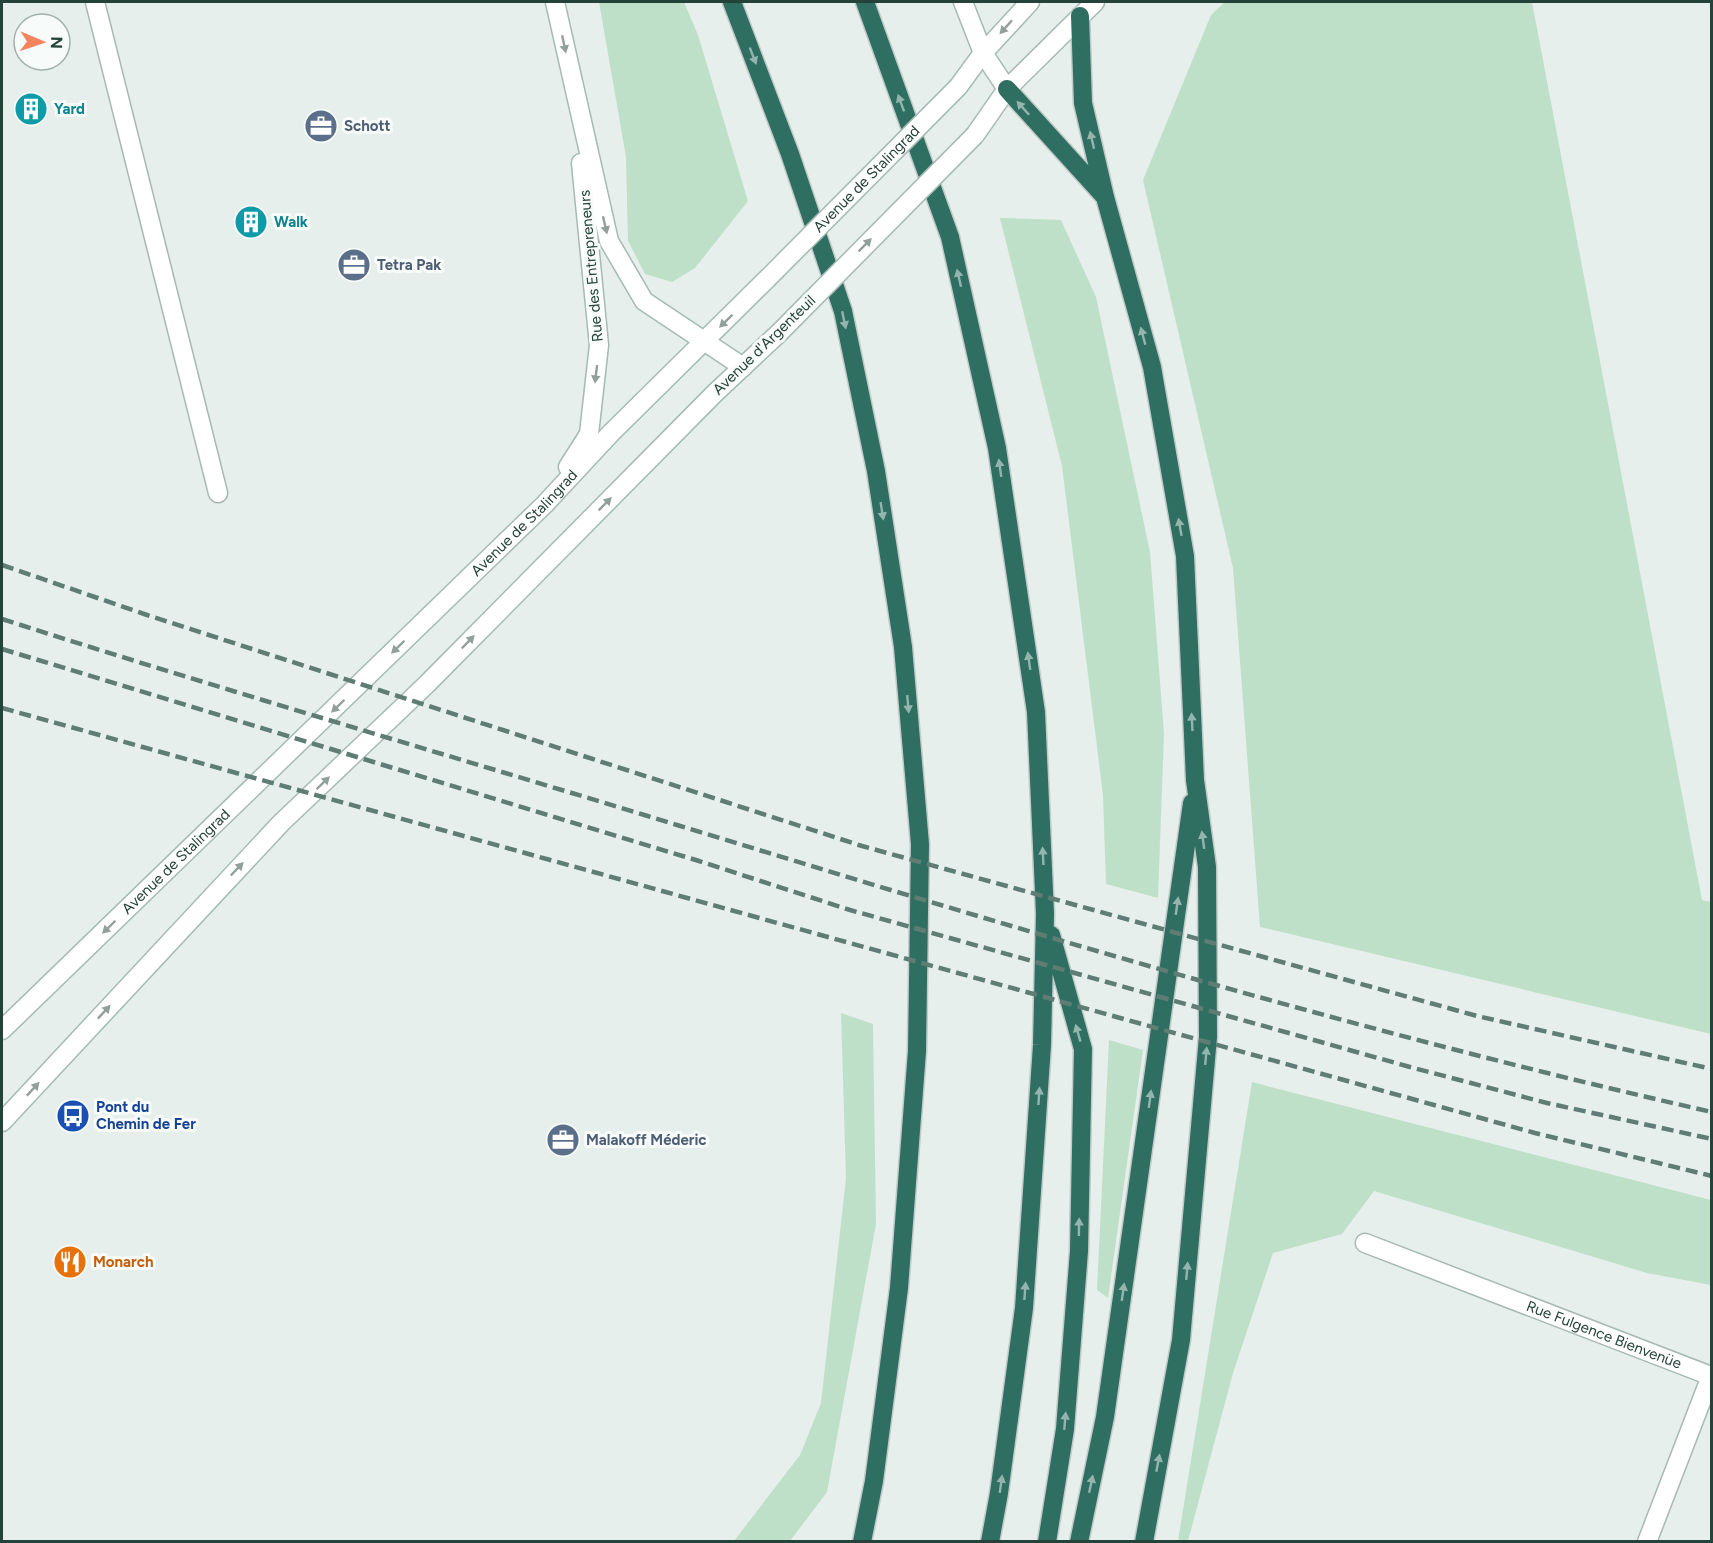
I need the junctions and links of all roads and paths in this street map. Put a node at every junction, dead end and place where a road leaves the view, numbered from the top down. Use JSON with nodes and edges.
{"nodes":[{"id":1,"x":95,"y":2,"type":"edge"},
{"id":2,"x":555,"y":2,"type":"edge"},
{"id":3,"x":732,"y":2,"type":"edge"},
{"id":4,"x":865,"y":2,"type":"edge"},
{"id":5,"x":963,"y":2,"type":"edge"},
{"id":6,"x":1030,"y":2,"type":"edge"},
{"id":7,"x":1095,"y":2,"type":"edge"},
{"id":8,"x":1080,"y":16,"type":"junction"},
{"id":9,"x":983,"y":53,"type":"junction"},
{"id":10,"x":574,"y":86,"type":"junction"},
{"id":11,"x":1007,"y":89,"type":"junction"},
{"id":12,"x":1105,"y":197,"type":"junction"},
{"id":13,"x":704,"y":342,"type":"junction"},
{"id":14,"x":743,"y":367,"type":"junction"},
{"id":15,"x":218,"y":494,"type":"dead end"},
{"id":16,"x":545,"y":504,"type":"junction"},
{"id":17,"x":1195,"y":780,"type":"junction"},
{"id":18,"x":1045,"y":914,"type":"junction"},
{"id":19,"x":2,"y":1030,"type":"edge"},
{"id":20,"x":2,"y":1122,"type":"edge"},
{"id":21,"x":1365,"y":1243,"type":"dead end"},
{"id":22,"x":862,"y":1542,"type":"edge"},
{"id":23,"x":990,"y":1542,"type":"edge"},
{"id":24,"x":1047,"y":1542,"type":"edge"},
{"id":25,"x":1079,"y":1542,"type":"edge"},
{"id":26,"x":1144,"y":1542,"type":"edge"},
{"id":27,"x":1647,"y":1542,"type":"edge"}],
"edges":[{"from":1,"to":15,"type":"main road"},
{"from":2,"to":10,"type":"main road","name":"Rue des Entrepreneurs","one_way":true},
{"from":3,"to":22,"type":"highway","one_way":true},
{"from":18,"to":4,"type":"highway","one_way":true},
{"from":5,"to":9,"type":"main road"},
{"from":6,"to":9,"type":"main road","name":"Avenue de Stalingrad","one_way":true},
{"from":7,"to":8,"type":"main road","name":"Avenue d'Argenteuil"},
{"from":8,"to":11,"type":"main road","name":"Avenue d'Argenteuil"},
{"from":12,"to":8,"type":"highway","one_way":true},
{"from":9,"to":11,"type":"main road"},
{"from":9,"to":13,"type":"main road","name":"Avenue de Stalingrad","one_way":true,"bridge":true},
{"from":10,"to":13,"type":"main road","name":"Rue des Entrepreneurs","one_way":true},
{"from":10,"to":16,"type":"main road","name":"Rue des Entrepreneurs","one_way":true},
{"from":12,"to":11,"type":"highway","one_way":true},
{"from":14,"to":11,"type":"main road","name":"Avenue d'Argenteuil","one_way":true,"bridge":true},
{"from":17,"to":12,"type":"highway","one_way":true},
{"from":13,"to":14,"type":"main road","name":"Rue des Entrepreneurs"},
{"from":13,"to":16,"type":"main road","name":"Avenue de Stalingrad"},
{"from":20,"to":14,"type":"main road","name":"Avenue d'Argenteuil","one_way":true},
{"from":16,"to":19,"type":"main road","name":"Avenue de Stalingrad","one_way":true},
{"from":25,"to":17,"type":"highway","one_way":true},
{"from":26,"to":17,"type":"highway","one_way":true},
{"from":23,"to":18,"type":"highway","one_way":true},
{"from":24,"to":18,"type":"highway","one_way":true},
{"from":21,"to":27,"type":"main road","name":"Rue Fulgence Bienvenüe"}]}
